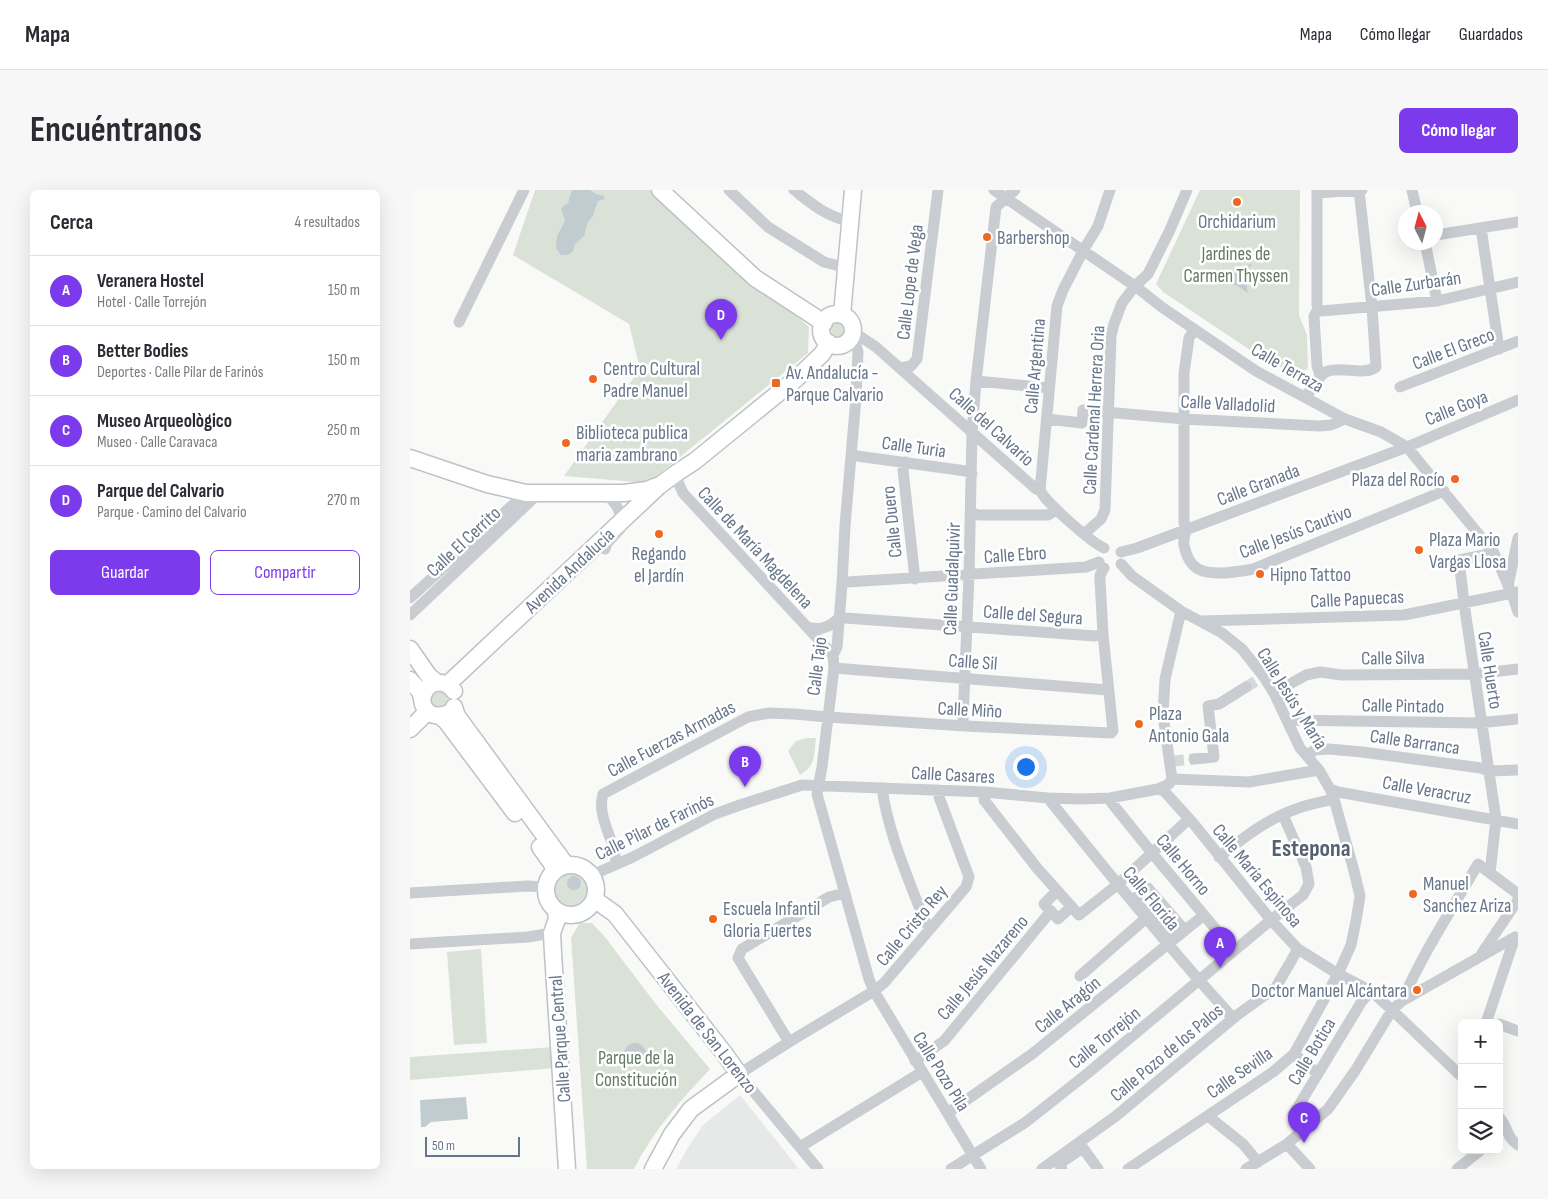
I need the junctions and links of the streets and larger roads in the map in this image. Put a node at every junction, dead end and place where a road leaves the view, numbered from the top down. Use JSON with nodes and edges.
{"nodes":[{"id":1,"x":524,"y":190,"type":"edge"},
{"id":2,"x":660,"y":190,"type":"edge"},
{"id":3,"x":729,"y":190,"type":"edge"},
{"id":4,"x":794,"y":190,"type":"edge"},
{"id":5,"x":853,"y":190,"type":"edge"},
{"id":6,"x":938,"y":190,"type":"edge"},
{"id":7,"x":994,"y":190,"type":"edge"},
{"id":8,"x":1014,"y":190,"type":"edge"},
{"id":9,"x":1110,"y":190,"type":"edge"},
{"id":10,"x":1187,"y":190,"type":"edge"},
{"id":11,"x":1360,"y":190,"type":"edge"},
{"id":12,"x":1412,"y":190,"type":"edge"},
{"id":13,"x":1317,"y":192,"type":"edge"},
{"id":14,"x":1005,"y":198,"type":"junction"},
{"id":15,"x":1416,"y":205,"type":"edge"},
{"id":16,"x":850,"y":221,"type":"junction"},
{"id":17,"x":1518,"y":222,"type":"edge"},
{"id":18,"x":1481,"y":228,"type":"junction"},
{"id":19,"x":1443,"y":234,"type":"edge"},
{"id":20,"x":1427,"y":250,"type":"edge"},
{"id":21,"x":1083,"y":251,"type":"junction"},
{"id":22,"x":847,"y":268,"type":"junction"},
{"id":23,"x":1518,"y":282,"type":"edge"},
{"id":24,"x":1135,"y":286,"type":"junction"},
{"id":25,"x":1491,"y":288,"type":"junction"},
{"id":26,"x":1437,"y":301,"type":"junction"},
{"id":27,"x":1372,"y":307,"type":"junction"},
{"id":28,"x":1318,"y":308,"type":"junction"},
{"id":29,"x":842,"y":315,"type":"junction"},
{"id":30,"x":459,"y":322,"type":"dead end"},
{"id":31,"x":824,"y":323,"type":"junction"},
{"id":32,"x":1194,"y":330,"type":"junction"},
{"id":33,"x":851,"y":338,"type":"junction"},
{"id":34,"x":1518,"y":341,"type":"edge"},
{"id":35,"x":829,"y":343,"type":"junction"},
{"id":36,"x":1499,"y":349,"type":"junction"},
{"id":37,"x":901,"y":368,"type":"junction"},
{"id":38,"x":1320,"y":376,"type":"junction"},
{"id":39,"x":976,"y":382,"type":"junction"},
{"id":40,"x":1049,"y":388,"type":"junction"},
{"id":41,"x":1400,"y":388,"type":"dead end"},
{"id":42,"x":1304,"y":396,"type":"junction"},
{"id":43,"x":1518,"y":400,"type":"edge"},
{"id":44,"x":1108,"y":413,"type":"junction"},
{"id":45,"x":1047,"y":419,"type":"junction"},
{"id":46,"x":1184,"y":419,"type":"junction"},
{"id":47,"x":1345,"y":419,"type":"junction"},
{"id":48,"x":972,"y":433,"type":"junction"},
{"id":49,"x":1407,"y":446,"type":"junction"},
{"id":50,"x":852,"y":454,"type":"junction"},
{"id":51,"x":410,"y":458,"type":"edge"},
{"id":52,"x":696,"y":461,"type":"junction"},
{"id":53,"x":906,"y":462,"type":"junction"},
{"id":54,"x":972,"y":474,"type":"junction"},
{"id":55,"x":678,"y":482,"type":"junction"},
{"id":56,"x":659,"y":486,"type":"junction"},
{"id":57,"x":1040,"y":490,"type":"junction"},
{"id":58,"x":1444,"y":491,"type":"junction"},
{"id":59,"x":533,"y":493,"type":"junction"},
{"id":60,"x":606,"y":494,"type":"junction"},
{"id":61,"x":1055,"y":508,"type":"junction"},
{"id":62,"x":971,"y":512,"type":"junction"},
{"id":63,"x":621,"y":521,"type":"junction"},
{"id":64,"x":1186,"y":530,"type":"junction"},
{"id":65,"x":1084,"y":534,"type":"junction"},
{"id":66,"x":1518,"y":538,"type":"edge"},
{"id":67,"x":1104,"y":548,"type":"junction"},
{"id":68,"x":605,"y":549,"type":"junction"},
{"id":69,"x":1494,"y":553,"type":"junction"},
{"id":70,"x":1121,"y":558,"type":"junction"},
{"id":71,"x":1102,"y":565,"type":"junction"},
{"id":72,"x":969,"y":575,"type":"junction"},
{"id":73,"x":915,"y":579,"type":"junction"},
{"id":74,"x":842,"y":584,"type":"junction"},
{"id":75,"x":1513,"y":591,"type":"edge"},
{"id":76,"x":410,"y":598,"type":"edge"},
{"id":77,"x":1464,"y":603,"type":"junction"},
{"id":78,"x":1181,"y":611,"type":"junction"},
{"id":79,"x":1518,"y":612,"type":"edge"},
{"id":80,"x":410,"y":614,"type":"edge"},
{"id":81,"x":840,"y":617,"type":"junction"},
{"id":82,"x":1202,"y":621,"type":"junction"},
{"id":83,"x":807,"y":627,"type":"junction"},
{"id":84,"x":967,"y":627,"type":"junction"},
{"id":85,"x":1103,"y":634,"type":"junction"},
{"id":86,"x":410,"y":649,"type":"edge"},
{"id":87,"x":833,"y":655,"type":"junction"},
{"id":88,"x":834,"y":668,"type":"junction"},
{"id":89,"x":1518,"y":670,"type":"edge"},
{"id":90,"x":1474,"y":674,"type":"junction"},
{"id":91,"x":966,"y":678,"type":"junction"},
{"id":92,"x":410,"y":680,"type":"edge"},
{"id":93,"x":446,"y":686,"type":"junction"},
{"id":94,"x":1246,"y":687,"type":"tunnel mouth"},
{"id":95,"x":1108,"y":690,"type":"junction"},
{"id":96,"x":1274,"y":694,"type":"junction"},
{"id":97,"x":454,"y":706,"type":"junction"},
{"id":98,"x":430,"y":709,"type":"junction"},
{"id":99,"x":828,"y":718,"type":"junction"},
{"id":100,"x":1518,"y":719,"type":"edge"},
{"id":101,"x":1288,"y":720,"type":"junction"},
{"id":102,"x":1482,"y":722,"type":"junction"},
{"id":103,"x":965,"y":726,"type":"junction"},
{"id":104,"x":410,"y":729,"type":"edge"},
{"id":105,"x":1307,"y":755,"type":"junction"},
{"id":106,"x":1194,"y":759,"type":"tunnel mouth"},
{"id":107,"x":1318,"y":770,"type":"junction"},
{"id":108,"x":1518,"y":770,"type":"edge"},
{"id":109,"x":1489,"y":772,"type":"junction"},
{"id":110,"x":1172,"y":779,"type":"junction"},
{"id":111,"x":818,"y":784,"type":"junction"},
{"id":112,"x":882,"y":788,"type":"junction"},
{"id":113,"x":1158,"y":789,"type":"junction"},
{"id":114,"x":938,"y":790,"type":"junction"},
{"id":115,"x":985,"y":792,"type":"junction"},
{"id":116,"x":1332,"y":794,"type":"junction"},
{"id":117,"x":1048,"y":798,"type":"junction"},
{"id":118,"x":1110,"y":798,"type":"junction"},
{"id":119,"x":1283,"y":815,"type":"junction"},
{"id":120,"x":1189,"y":818,"type":"junction"},
{"id":121,"x":1496,"y":819,"type":"junction"},
{"id":122,"x":1518,"y":824,"type":"edge"},
{"id":123,"x":1152,"y":854,"type":"junction"},
{"id":124,"x":1219,"y":857,"type":"junction"},
{"id":125,"x":616,"y":864,"type":"junction"},
{"id":126,"x":560,"y":867,"type":"junction"},
{"id":127,"x":1490,"y":873,"type":"junction"},
{"id":128,"x":592,"y":875,"type":"junction"},
{"id":129,"x":1117,"y":885,"type":"junction"},
{"id":130,"x":545,"y":887,"type":"junction"},
{"id":131,"x":1057,"y":891,"type":"junction"},
{"id":132,"x":410,"y":893,"type":"edge"},
{"id":133,"x":845,"y":893,"type":"junction"},
{"id":134,"x":1518,"y":894,"type":"edge"},
{"id":135,"x":594,"y":899,"type":"junction"},
{"id":136,"x":1518,"y":900,"type":"edge"},
{"id":137,"x":556,"y":911,"type":"junction"},
{"id":138,"x":1075,"y":911,"type":"junction"},
{"id":139,"x":1051,"y":912,"type":"junction"},
{"id":140,"x":1204,"y":915,"type":"junction"},
{"id":141,"x":1145,"y":919,"type":"junction"},
{"id":142,"x":1271,"y":920,"type":"junction"},
{"id":143,"x":931,"y":928,"type":"junction"},
{"id":144,"x":552,"y":933,"type":"junction"},
{"id":145,"x":1517,"y":937,"type":"edge"},
{"id":146,"x":410,"y":944,"type":"edge"},
{"id":147,"x":1168,"y":945,"type":"junction"},
{"id":148,"x":1298,"y":949,"type":"junction"},
{"id":149,"x":1234,"y":951,"type":"junction"},
{"id":150,"x":1480,"y":956,"type":"junction"},
{"id":151,"x":1338,"y":974,"type":"junction"},
{"id":152,"x":1080,"y":976,"type":"dead end"},
{"id":153,"x":1199,"y":981,"type":"junction"},
{"id":154,"x":1371,"y":991,"type":"junction"},
{"id":155,"x":874,"y":992,"type":"junction"},
{"id":156,"x":1402,"y":1001,"type":"junction"},
{"id":157,"x":1392,"y":1010,"type":"junction"},
{"id":158,"x":1233,"y":1018,"type":"junction"},
{"id":159,"x":1494,"y":1019,"type":"edge"},
{"id":160,"x":1503,"y":1026,"type":"edge"},
{"id":161,"x":1518,"y":1031,"type":"edge"},
{"id":162,"x":789,"y":1042,"type":"junction"},
{"id":163,"x":1294,"y":1054,"type":"junction"},
{"id":164,"x":914,"y":1061,"type":"junction"},
{"id":165,"x":1458,"y":1068,"type":"edge"},
{"id":166,"x":922,"y":1072,"type":"junction"},
{"id":167,"x":1317,"y":1073,"type":"junction"},
{"id":168,"x":739,"y":1074,"type":"junction"},
{"id":169,"x":948,"y":1113,"type":"junction"},
{"id":170,"x":1208,"y":1116,"type":"junction"},
{"id":171,"x":1503,"y":1122,"type":"edge"},
{"id":172,"x":1300,"y":1132,"type":"junction"},
{"id":173,"x":1503,"y":1135,"type":"edge"},
{"id":174,"x":1286,"y":1144,"type":"junction"},
{"id":175,"x":1518,"y":1145,"type":"edge"},
{"id":176,"x":1080,"y":1146,"type":"junction"},
{"id":177,"x":800,"y":1147,"type":"junction"},
{"id":178,"x":1475,"y":1154,"type":"edge"},
{"id":179,"x":973,"y":1156,"type":"junction"},
{"id":180,"x":1258,"y":1162,"type":"junction"},
{"id":181,"x":1061,"y":1165,"type":"edge"},
{"id":182,"x":567,"y":1169,"type":"edge"},
{"id":183,"x":653,"y":1169,"type":"edge"},
{"id":184,"x":818,"y":1169,"type":"edge"},
{"id":185,"x":951,"y":1169,"type":"edge"},
{"id":186,"x":981,"y":1169,"type":"edge"},
{"id":187,"x":1042,"y":1169,"type":"edge"},
{"id":188,"x":1097,"y":1169,"type":"edge"},
{"id":189,"x":1128,"y":1169,"type":"edge"},
{"id":190,"x":1246,"y":1169,"type":"edge"},
{"id":191,"x":1310,"y":1169,"type":"edge"},
{"id":192,"x":1456,"y":1169,"type":"edge"}],
"edges":[{"from":1,"to":30,"type":"street"},
{"from":2,"to":31,"type":"street"},
{"from":3,"to":22,"type":"street"},
{"from":4,"to":16,"type":"street"},
{"from":5,"to":16,"type":"street"},
{"from":6,"to":37,"type":"street","name":"Calle Lope de Vega"},
{"from":7,"to":14,"type":"street","name":"Calle Terraza"},
{"from":8,"to":14,"type":"street"},
{"from":9,"to":21,"type":"street","name":"Calle Argentina"},
{"from":10,"to":24,"type":"street","name":"Calle Cardenal Herrera Oria"},
{"from":11,"to":13,"type":"street"},
{"from":11,"to":27,"type":"street"},
{"from":12,"to":15,"type":"street"},
{"from":13,"to":28,"type":"street"},
{"from":14,"to":21,"type":"street","name":"Calle Terraza"},
{"from":14,"to":39,"type":"street","name":"Calle Guadalquivir"},
{"from":16,"to":22,"type":"street"},
{"from":17,"to":18,"type":"street"},
{"from":18,"to":19,"type":"street"},
{"from":18,"to":25,"type":"street"},
{"from":20,"to":26,"type":"street"},
{"from":21,"to":24,"type":"street","name":"Calle Terraza"},
{"from":21,"to":40,"type":"street","name":"Calle Argentina"},
{"from":22,"to":29,"type":"street"},
{"from":23,"to":25,"type":"street","name":"Calle Zurbarán"},
{"from":24,"to":32,"type":"street","name":"Calle Terraza"},
{"from":24,"to":44,"type":"street","name":"Calle Cardenal Herrera Oria"},
{"from":25,"to":26,"type":"street","name":"Calle Zurbarán"},
{"from":25,"to":36,"type":"street"},
{"from":26,"to":27,"type":"street","name":"Calle Zurbarán"},
{"from":27,"to":28,"type":"street","name":"Calle Zurbarán"},
{"from":27,"to":38,"type":"street"},
{"from":28,"to":38,"type":"street"},
{"from":29,"to":31,"type":"street"},
{"from":29,"to":33,"type":"street"},
{"from":31,"to":35,"type":"street"},
{"from":32,"to":42,"type":"street","name":"Calle Terraza"},
{"from":32,"to":46,"type":"street"},
{"from":33,"to":35,"type":"street"},
{"from":33,"to":37,"type":"street","name":"Calle del Calvario"},
{"from":33,"to":50,"type":"street","name":"Calle Tajo"},
{"from":34,"to":36,"type":"street","name":"Calle El Greco"},
{"from":35,"to":52,"type":"street","name":"Avenida Andalucía"},
{"from":36,"to":41,"type":"street","name":"Calle El Greco"},
{"from":37,"to":48,"type":"street","name":"Calle del Calvario"},
{"from":38,"to":42,"type":"street"},
{"from":39,"to":40,"type":"street"},
{"from":39,"to":48,"type":"street","name":"Calle Guadalquivir"},
{"from":40,"to":45,"type":"street","name":"Calle Argentina"},
{"from":42,"to":47,"type":"street","name":"Calle Terraza"},
{"from":43,"to":49,"type":"street","name":"Calle Goya"},
{"from":44,"to":45,"type":"street","name":"Calle Valladolid"},
{"from":44,"to":46,"type":"street","name":"Calle Valladolid"},
{"from":44,"to":65,"type":"street","name":"Calle Cardenal Herrera Oria"},
{"from":45,"to":57,"type":"street","name":"Calle Argentina"},
{"from":46,"to":47,"type":"street","name":"Calle Valladolid"},
{"from":46,"to":64,"type":"street"},
{"from":47,"to":49,"type":"street","name":"Calle Terraza"},
{"from":48,"to":54,"type":"street","name":"Calle Guadalquivir"},
{"from":48,"to":57,"type":"street","name":"Calle del Calvario"},
{"from":49,"to":58,"type":"street","name":"Calle Terraza"},
{"from":49,"to":64,"type":"street","name":"Calle Granada"},
{"from":50,"to":53,"type":"street","name":"Calle Turia"},
{"from":50,"to":74,"type":"street","name":"Calle Tajo"},
{"from":51,"to":59,"type":"street"},
{"from":52,"to":55,"type":"street","name":"Avenida Andalucía"},
{"from":52,"to":56,"type":"street","name":"Avenida Andalucía"},
{"from":53,"to":54,"type":"street","name":"Calle Turia"},
{"from":53,"to":73,"type":"street","name":"Calle Duero"},
{"from":54,"to":62,"type":"street","name":"Calle Guadalquivir"},
{"from":55,"to":68,"type":"street","name":"Avenida Andalucía"},
{"from":55,"to":83,"type":"street","name":"Calle de María Magdelena"},
{"from":56,"to":60,"type":"street"},
{"from":56,"to":63,"type":"street","name":"Avenida Andalucía"},
{"from":57,"to":61,"type":"street","name":"Calle del Calvario"},
{"from":58,"to":64,"type":"street","name":"Calle Jesús Cautivo"},
{"from":58,"to":69,"type":"street","name":"Calle Terraza"},
{"from":59,"to":60,"type":"street"},
{"from":59,"to":76,"type":"street","name":"Calle El Cerrito"},
{"from":59,"to":80,"type":"street","name":"Calle El Cerrito"},
{"from":60,"to":63,"type":"street"},
{"from":61,"to":62,"type":"street"},
{"from":61,"to":65,"type":"street","name":"Calle del Calvario"},
{"from":62,"to":72,"type":"street","name":"Calle Guadalquivir"},
{"from":63,"to":68,"type":"street"},
{"from":63,"to":93,"type":"street","name":"Avenida Andalucía"},
{"from":64,"to":70,"type":"street","name":"Calle Granada"},
{"from":65,"to":67,"type":"street","name":"Calle del Calvario"},
{"from":66,"to":75,"type":"street"},
{"from":67,"to":70,"type":"street"},
{"from":67,"to":71,"type":"street"},
{"from":68,"to":93,"type":"street","name":"Avenida Andalucía"},
{"from":69,"to":75,"type":"street","name":"Calle Terraza"},
{"from":69,"to":77,"type":"street","name":"Calle Huerto"},
{"from":70,"to":71,"type":"street"},
{"from":70,"to":78,"type":"street","name":"Calle Jesús y María"},
{"from":71,"to":72,"type":"street","name":"Calle Ebro"},
{"from":71,"to":85,"type":"street"},
{"from":72,"to":73,"type":"street","name":"Calle Ebro"},
{"from":72,"to":84,"type":"street","name":"Calle Guadalquivir"},
{"from":73,"to":74,"type":"street","name":"Calle Ebro"},
{"from":74,"to":81,"type":"street","name":"Calle Tajo"},
{"from":75,"to":77,"type":"street","name":"Calle Papuecas"},
{"from":75,"to":79,"type":"street","name":"Calle Terraza"},
{"from":77,"to":82,"type":"street","name":"Calle Papuecas"},
{"from":77,"to":90,"type":"street","name":"Calle Huerto"},
{"from":78,"to":82,"type":"street","name":"Calle Jesús y María"},
{"from":78,"to":110,"type":"street"},
{"from":81,"to":83,"type":"street"},
{"from":81,"to":84,"type":"street","name":"Calle del Segura"},
{"from":81,"to":87,"type":"street","name":"Calle Tajo"},
{"from":82,"to":96,"type":"street","name":"Calle Jesús y María"},
{"from":83,"to":87,"type":"street","name":"Calle de María Magdelena"},
{"from":84,"to":85,"type":"street","name":"Calle del Segura"},
{"from":84,"to":91,"type":"street","name":"Calle Guadalquivir"},
{"from":85,"to":95,"type":"street"},
{"from":86,"to":93,"type":"street"},
{"from":87,"to":88,"type":"street","name":"Calle Tajo"},
{"from":88,"to":91,"type":"street","name":"Calle Sil"},
{"from":88,"to":99,"type":"street","name":"Calle Tajo"},
{"from":89,"to":90,"type":"street","name":"Calle Silva"},
{"from":90,"to":96,"type":"street","name":"Calle Silva"},
{"from":90,"to":102,"type":"street","name":"Calle Huerto"},
{"from":91,"to":95,"type":"street","name":"Calle Sil"},
{"from":91,"to":103,"type":"street","name":"Calle Guadalquivir"},
{"from":92,"to":98,"type":"street"},
{"from":93,"to":97,"type":"street"},
{"from":93,"to":98,"type":"street"},
{"from":94,"to":106,"type":"street"},
{"from":95,"to":103,"type":"street","name":"Calle Miño"},
{"from":96,"to":101,"type":"street","name":"Calle Jesús y María"},
{"from":97,"to":98,"type":"street"},
{"from":97,"to":126,"type":"street"},
{"from":98,"to":104,"type":"street"},
{"from":98,"to":126,"type":"street"},
{"from":99,"to":103,"type":"street","name":"Calle Miño"},
{"from":99,"to":111,"type":"street","name":"Calle Tajo"},
{"from":99,"to":125,"type":"street","name":"Calle Fuerzas Armadas"},
{"from":100,"to":102,"type":"street","name":"Calle Pintado"},
{"from":101,"to":102,"type":"street","name":"Calle Pintado"},
{"from":101,"to":105,"type":"street","name":"Calle Jesús y María"},
{"from":102,"to":109,"type":"street","name":"Calle Huerto"},
{"from":105,"to":107,"type":"street","name":"Calle Jesús y María"},
{"from":105,"to":109,"type":"street","name":"Calle Barranca"},
{"from":107,"to":110,"type":"street"},
{"from":107,"to":116,"type":"street","name":"Calle Jesús y María"},
{"from":108,"to":109,"type":"street","name":"Calle Barranca"},
{"from":109,"to":121,"type":"street","name":"Calle Huerto"},
{"from":110,"to":113,"type":"street","name":"Calle Casares"},
{"from":111,"to":112,"type":"street","name":"Calle Casares"},
{"from":111,"to":125,"type":"street","name":"Calle Pilar de Farinós"},
{"from":111,"to":133,"type":"street","name":"Calle Tajo"},
{"from":112,"to":114,"type":"street","name":"Calle Casares"},
{"from":112,"to":143,"type":"street"},
{"from":113,"to":118,"type":"street","name":"Calle Casares"},
{"from":113,"to":120,"type":"street","name":"Calle María Espinosa"},
{"from":114,"to":115,"type":"street","name":"Calle Casares"},
{"from":114,"to":143,"type":"street","name":"Calle Cristo Rey"},
{"from":115,"to":117,"type":"street","name":"Calle Casares"},
{"from":115,"to":131,"type":"street"},
{"from":116,"to":119,"type":"street"},
{"from":116,"to":121,"type":"street","name":"Calle Veracruz"},
{"from":116,"to":151,"type":"street","name":"Calle Jesús y María"},
{"from":117,"to":118,"type":"street","name":"Calle Casares"},
{"from":117,"to":129,"type":"street","name":"Calle Florida"},
{"from":118,"to":123,"type":"street","name":"Calle Horno"},
{"from":119,"to":124,"type":"street"},
{"from":119,"to":142,"type":"street","name":"Calle Torrejón"},
{"from":120,"to":123,"type":"street"},
{"from":120,"to":124,"type":"street","name":"Calle María Espinosa"},
{"from":121,"to":122,"type":"street","name":"Calle Veracruz"},
{"from":121,"to":127,"type":"street","name":"Calle Huerto"},
{"from":123,"to":129,"type":"street"},
{"from":123,"to":140,"type":"street","name":"Calle Horno"},
{"from":124,"to":142,"type":"street","name":"Calle María Espinosa"},
{"from":125,"to":128,"type":"street","name":"Calle Pilar de Farinós"},
{"from":126,"to":128,"type":"street"},
{"from":126,"to":130,"type":"street"},
{"from":127,"to":134,"type":"street"},
{"from":127,"to":156,"type":"street"},
{"from":128,"to":135,"type":"street"},
{"from":129,"to":138,"type":"street"},
{"from":129,"to":141,"type":"street","name":"Calle Florida"},
{"from":130,"to":132,"type":"street"},
{"from":130,"to":137,"type":"street"},
{"from":131,"to":138,"type":"street"},
{"from":131,"to":139,"type":"street"},
{"from":133,"to":155,"type":"street","name":"Calle Tajo"},
{"from":133,"to":162,"type":"street"},
{"from":135,"to":137,"type":"street"},
{"from":135,"to":168,"type":"street","name":"Avenida de San Lorenzo"},
{"from":136,"to":150,"type":"street"},
{"from":137,"to":144,"type":"street","name":"Calle Parque Central"},
{"from":138,"to":139,"type":"street"},
{"from":139,"to":164,"type":"street","name":"Calle Jesús Nazareno"},
{"from":140,"to":147,"type":"street","name":"Calle Aragón"},
{"from":140,"to":149,"type":"street","name":"Calle Horno"},
{"from":141,"to":147,"type":"street","name":"Calle Florida"},
{"from":141,"to":152,"type":"street"},
{"from":142,"to":148,"type":"street","name":"Calle María Espinosa"},
{"from":142,"to":149,"type":"street","name":"Calle Torrejón"},
{"from":143,"to":155,"type":"street","name":"Calle Cristo Rey"},
{"from":144,"to":146,"type":"street"},
{"from":144,"to":182,"type":"street","name":"Calle Parque Central"},
{"from":145,"to":150,"type":"street"},
{"from":145,"to":159,"type":"street"},
{"from":147,"to":153,"type":"street","name":"Calle Florida"},
{"from":147,"to":169,"type":"street","name":"Calle Aragón"},
{"from":148,"to":151,"type":"street","name":"Calle María Espinosa"},
{"from":148,"to":158,"type":"street","name":"Calle Pozo de los Palos"},
{"from":149,"to":153,"type":"street","name":"Calle Torrejón"},
{"from":150,"to":156,"type":"street"},
{"from":151,"to":154,"type":"street","name":"Calle María Espinosa"},
{"from":151,"to":163,"type":"street","name":"Calle Sevilla"},
{"from":153,"to":158,"type":"street","name":"Calle Florida"},
{"from":153,"to":179,"type":"street","name":"Calle Torrejón"},
{"from":154,"to":157,"type":"street","name":"Calle María Espinosa"},
{"from":154,"to":167,"type":"street","name":"Calle Botica"},
{"from":155,"to":162,"type":"street","name":"Calle Cristo Rey"},
{"from":155,"to":164,"type":"street","name":"Calle Pozo Pila"},
{"from":156,"to":157,"type":"street"},
{"from":157,"to":165,"type":"street","name":"Calle María Espinosa"},
{"from":157,"to":172,"type":"street"},
{"from":158,"to":176,"type":"street","name":"Calle Pozo de los Palos"},
{"from":160,"to":161,"type":"street"},
{"from":162,"to":168,"type":"street","name":"Calle Cristo Rey"},
{"from":163,"to":167,"type":"street"},
{"from":163,"to":170,"type":"street","name":"Calle Sevilla"},
{"from":164,"to":166,"type":"street","name":"Calle Pozo Pila"},
{"from":166,"to":169,"type":"street","name":"Calle Pozo Pila"},
{"from":166,"to":177,"type":"street"},
{"from":167,"to":172,"type":"street","name":"Calle Botica"},
{"from":168,"to":177,"type":"street","name":"Avenida de San Lorenzo"},
{"from":168,"to":183,"type":"street"},
{"from":169,"to":179,"type":"street","name":"Calle Pozo Pila"},
{"from":170,"to":180,"type":"street"},
{"from":170,"to":189,"type":"street","name":"Calle Sevilla"},
{"from":171,"to":173,"type":"street"},
{"from":172,"to":174,"type":"street"},
{"from":173,"to":175,"type":"street"},
{"from":174,"to":180,"type":"street"},
{"from":174,"to":191,"type":"street"},
{"from":176,"to":181,"type":"street","name":"Calle Pozo de los Palos"},
{"from":176,"to":188,"type":"street"},
{"from":177,"to":184,"type":"street","name":"Avenida de San Lorenzo"},
{"from":178,"to":192,"type":"street"},
{"from":179,"to":185,"type":"street","name":"Calle Torrejón"},
{"from":179,"to":186,"type":"street","name":"Calle Pozo Pila"},
{"from":180,"to":190,"type":"street"},
{"from":181,"to":187,"type":"street","name":"Calle Pozo de los Palos"}]}
